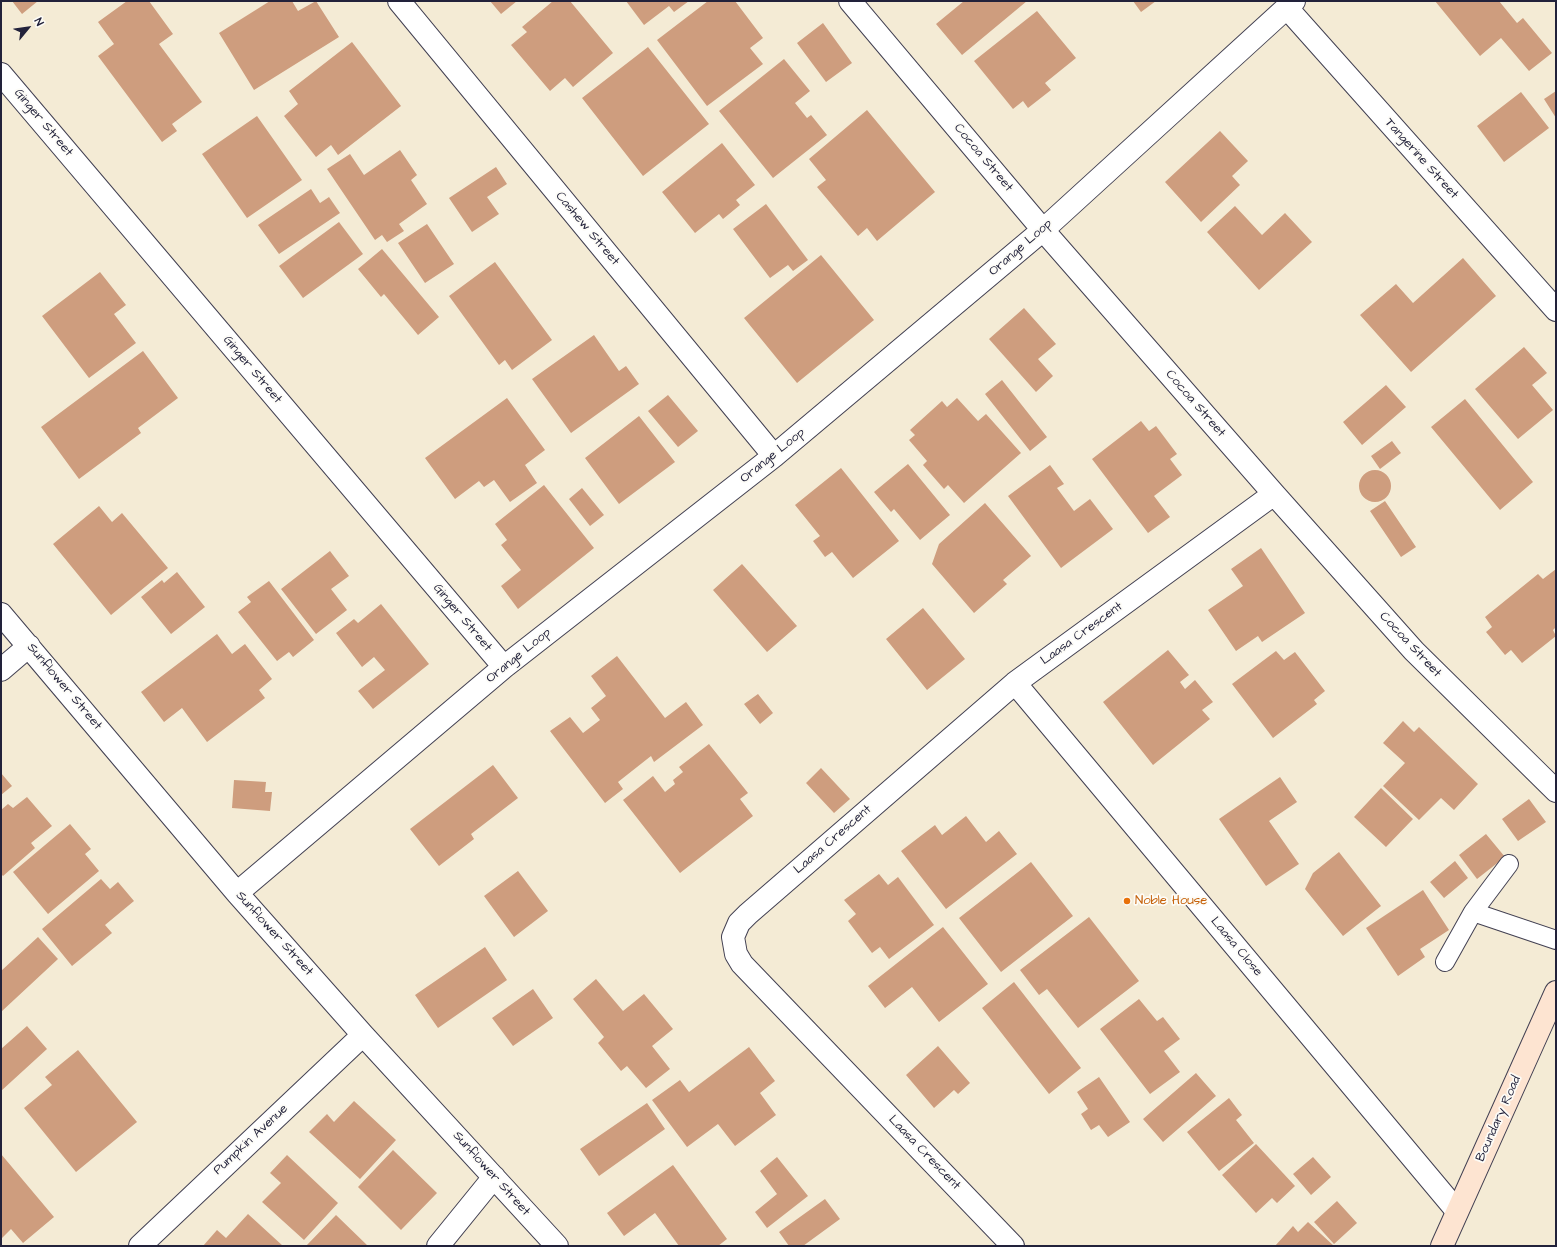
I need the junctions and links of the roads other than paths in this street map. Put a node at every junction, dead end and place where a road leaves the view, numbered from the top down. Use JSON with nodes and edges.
{"nodes":[{"id":1,"x":399,"y":1,"type":"edge"},
{"id":2,"x":850,"y":1,"type":"edge"},
{"id":3,"x":1290,"y":5,"type":"edge"},
{"id":4,"x":1,"y":74,"type":"edge"},
{"id":5,"x":1043,"y":230,"type":"junction"},
{"id":6,"x":1556,"y":310,"type":"edge"},
{"id":7,"x":774,"y":456,"type":"junction"},
{"id":8,"x":1274,"y":494,"type":"junction"},
{"id":9,"x":1,"y":614,"type":"edge"},
{"id":10,"x":29,"y":646,"type":"junction"},
{"id":11,"x":504,"y":667,"type":"junction"},
{"id":12,"x":1,"y":670,"type":"edge"},
{"id":13,"x":1015,"y":683,"type":"junction"},
{"id":14,"x":1556,"y":791,"type":"edge"},
{"id":15,"x":1509,"y":864,"type":"dead end"},
{"id":16,"x":237,"y":893,"type":"junction"},
{"id":17,"x":1473,"y":912,"type":"junction"},
{"id":18,"x":1556,"y":940,"type":"edge"},
{"id":19,"x":1445,"y":962,"type":"dead end"},
{"id":20,"x":1556,"y":992,"type":"edge"},
{"id":21,"x":363,"y":1035,"type":"junction"},
{"id":22,"x":494,"y":1177,"type":"junction"},
{"id":23,"x":1457,"y":1211,"type":"junction"},
{"id":24,"x":140,"y":1246,"type":"edge"},
{"id":25,"x":438,"y":1246,"type":"edge"},
{"id":26,"x":557,"y":1246,"type":"edge"},
{"id":27,"x":1013,"y":1246,"type":"edge"},
{"id":28,"x":1442,"y":1246,"type":"edge"}],
"edges":[{"from":1,"to":7,"type":"street","name":"Cashew Street"},
{"from":2,"to":5,"type":"street","name":"Cocoa Street"},
{"from":3,"to":5,"type":"street","name":"Orange Loop"},
{"from":3,"to":6,"type":"street","name":"Tangerine Street"},
{"from":4,"to":11,"type":"street","name":"Ginger Street"},
{"from":5,"to":7,"type":"street","name":"Orange Loop"},
{"from":5,"to":8,"type":"street","name":"Cocoa Street"},
{"from":7,"to":11,"type":"street","name":"Orange Loop"},
{"from":8,"to":13,"type":"street","name":"Laasa Crescent"},
{"from":8,"to":14,"type":"street","name":"Cocoa Street"},
{"from":9,"to":10,"type":"street","name":"Sunflower Street"},
{"from":10,"to":12,"type":"street"},
{"from":10,"to":16,"type":"street","name":"Sunflower Street"},
{"from":11,"to":16,"type":"street","name":"Orange Loop"},
{"from":13,"to":23,"type":"street","name":"Laasa Close"},
{"from":13,"to":27,"type":"street","name":"Laasa Crescent"},
{"from":15,"to":17,"type":"lane"},
{"from":16,"to":21,"type":"street","name":"Sunflower Street"},
{"from":17,"to":18,"type":"lane"},
{"from":17,"to":19,"type":"lane"},
{"from":20,"to":23,"type":"main road","name":"Boundary Road"},
{"from":21,"to":22,"type":"street","name":"Sunflower Street"},
{"from":21,"to":24,"type":"street","name":"Pumpkin Avenue"},
{"from":22,"to":25,"type":"street"},
{"from":22,"to":26,"type":"street","name":"Sunflower Street"},
{"from":23,"to":28,"type":"main road","name":"Boundary Road"}]}
